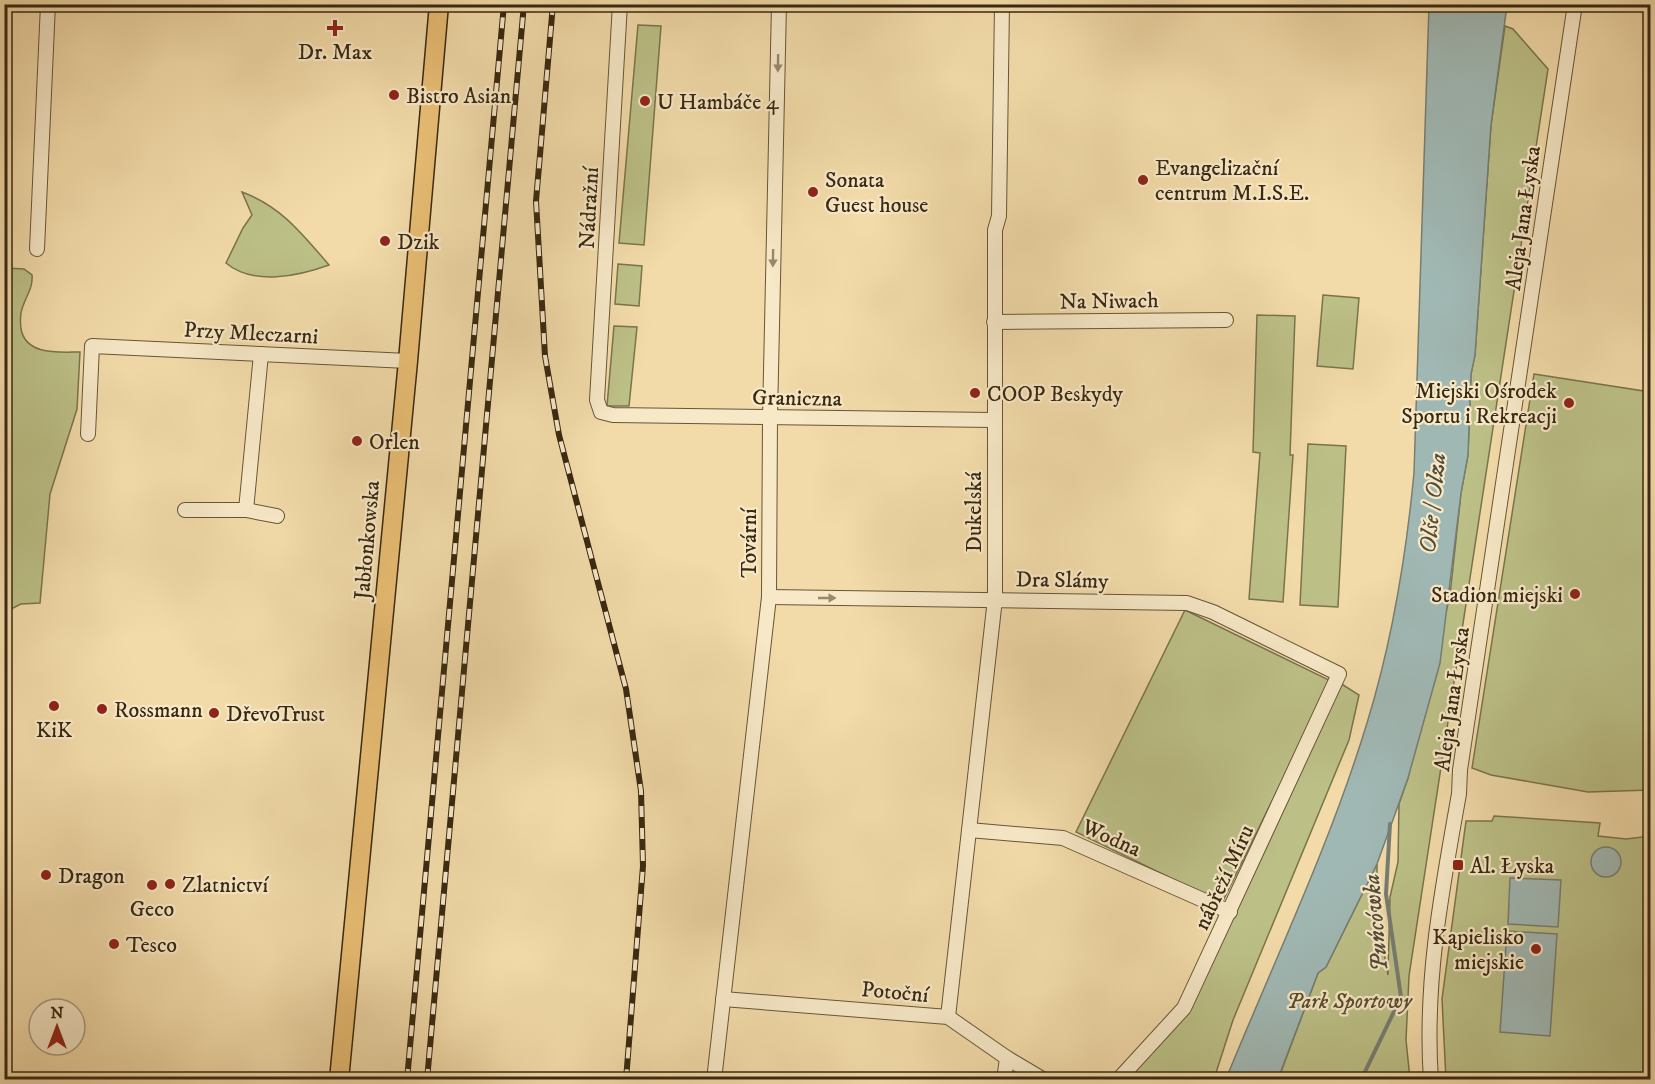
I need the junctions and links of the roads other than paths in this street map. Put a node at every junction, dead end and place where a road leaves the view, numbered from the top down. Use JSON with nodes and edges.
{"nodes":[{"id":1,"x":48,"y":4,"type":"edge"},
{"id":2,"x":439,"y":4,"type":"edge"},
{"id":3,"x":620,"y":4,"type":"edge"},
{"id":4,"x":779,"y":4,"type":"edge"},
{"id":5,"x":1002,"y":4,"type":"edge"},
{"id":6,"x":1575,"y":4,"type":"edge"},
{"id":7,"x":37,"y":249,"type":"dead end"},
{"id":8,"x":1226,"y":320,"type":"dead end"},
{"id":9,"x":994,"y":322,"type":"junction"},
{"id":10,"x":261,"y":354,"type":"junction"},
{"id":11,"x":408,"y":360,"type":"junction"},
{"id":12,"x":601,"y":412,"type":"joint"},
{"id":13,"x":770,"y":417,"type":"junction"},
{"id":14,"x":993,"y":420,"type":"junction"},
{"id":15,"x":88,"y":434,"type":"dead end"},
{"id":16,"x":185,"y":510,"type":"dead end"},
{"id":17,"x":246,"y":510,"type":"junction"},
{"id":18,"x":277,"y":516,"type":"dead end"},
{"id":19,"x":769,"y":597,"type":"junction"},
{"id":20,"x":995,"y":599,"type":"junction"},
{"id":21,"x":1339,"y":674,"type":"joint"},
{"id":22,"x":969,"y":830,"type":"junction"},
{"id":23,"x":1230,"y":912,"type":"junction"},
{"id":24,"x":723,"y":999,"type":"junction"},
{"id":25,"x":948,"y":1017,"type":"junction"},
{"id":26,"x":1007,"y":1058,"type":"junction"},
{"id":27,"x":339,"y":1080,"type":"edge"},
{"id":28,"x":714,"y":1080,"type":"edge"},
{"id":29,"x":1004,"y":1080,"type":"edge"},
{"id":30,"x":1044,"y":1080,"type":"edge"},
{"id":31,"x":1118,"y":1080,"type":"edge"},
{"id":32,"x":1431,"y":1080,"type":"edge"}],
"edges":[{"from":1,"to":7,"type":"street"},
{"from":2,"to":11,"type":"main road","name":"Jabłonkowska"},
{"from":3,"to":12,"type":"street","name":"Nádražní"},
{"from":4,"to":13,"type":"street","name":"Tovární","one_way":true},
{"from":5,"to":9,"type":"street","name":"Dukelská"},
{"from":6,"to":32,"type":"street","name":"Aleja Jana Łyska"},
{"from":8,"to":9,"type":"street","name":"Na Niwach"},
{"from":9,"to":14,"type":"street","name":"Dukelská"},
{"from":10,"to":11,"type":"street","name":"Przy Mleczarni"},
{"from":10,"to":15,"type":"street","name":"Przy Mleczarni"},
{"from":10,"to":17,"type":"street"},
{"from":11,"to":27,"type":"main road","name":"Jabłonkowska"},
{"from":12,"to":13,"type":"street","name":"Graniczna"},
{"from":13,"to":14,"type":"street","name":"Graniczna"},
{"from":13,"to":19,"type":"street","name":"Tovární"},
{"from":14,"to":20,"type":"street","name":"Dukelská"},
{"from":16,"to":17,"type":"street"},
{"from":17,"to":18,"type":"street"},
{"from":19,"to":20,"type":"street","name":"Dra Slámy","one_way":true},
{"from":19,"to":24,"type":"street","name":"Tovární"},
{"from":20,"to":21,"type":"street","name":"Dra Slámy"},
{"from":20,"to":22,"type":"street","name":"Dukelská"},
{"from":21,"to":23,"type":"street","name":"nábřeží Míru"},
{"from":22,"to":23,"type":"street","name":"Wodna"},
{"from":22,"to":25,"type":"street","name":"Dukelská"},
{"from":23,"to":31,"type":"street","name":"nábřeží Míru"},
{"from":24,"to":25,"type":"street","name":"Potoční"},
{"from":24,"to":28,"type":"street","name":"Tovární"},
{"from":25,"to":26,"type":"street","name":"Potoční"},
{"from":26,"to":29,"type":"street"},
{"from":26,"to":30,"type":"street","name":"Potoční"}]}
